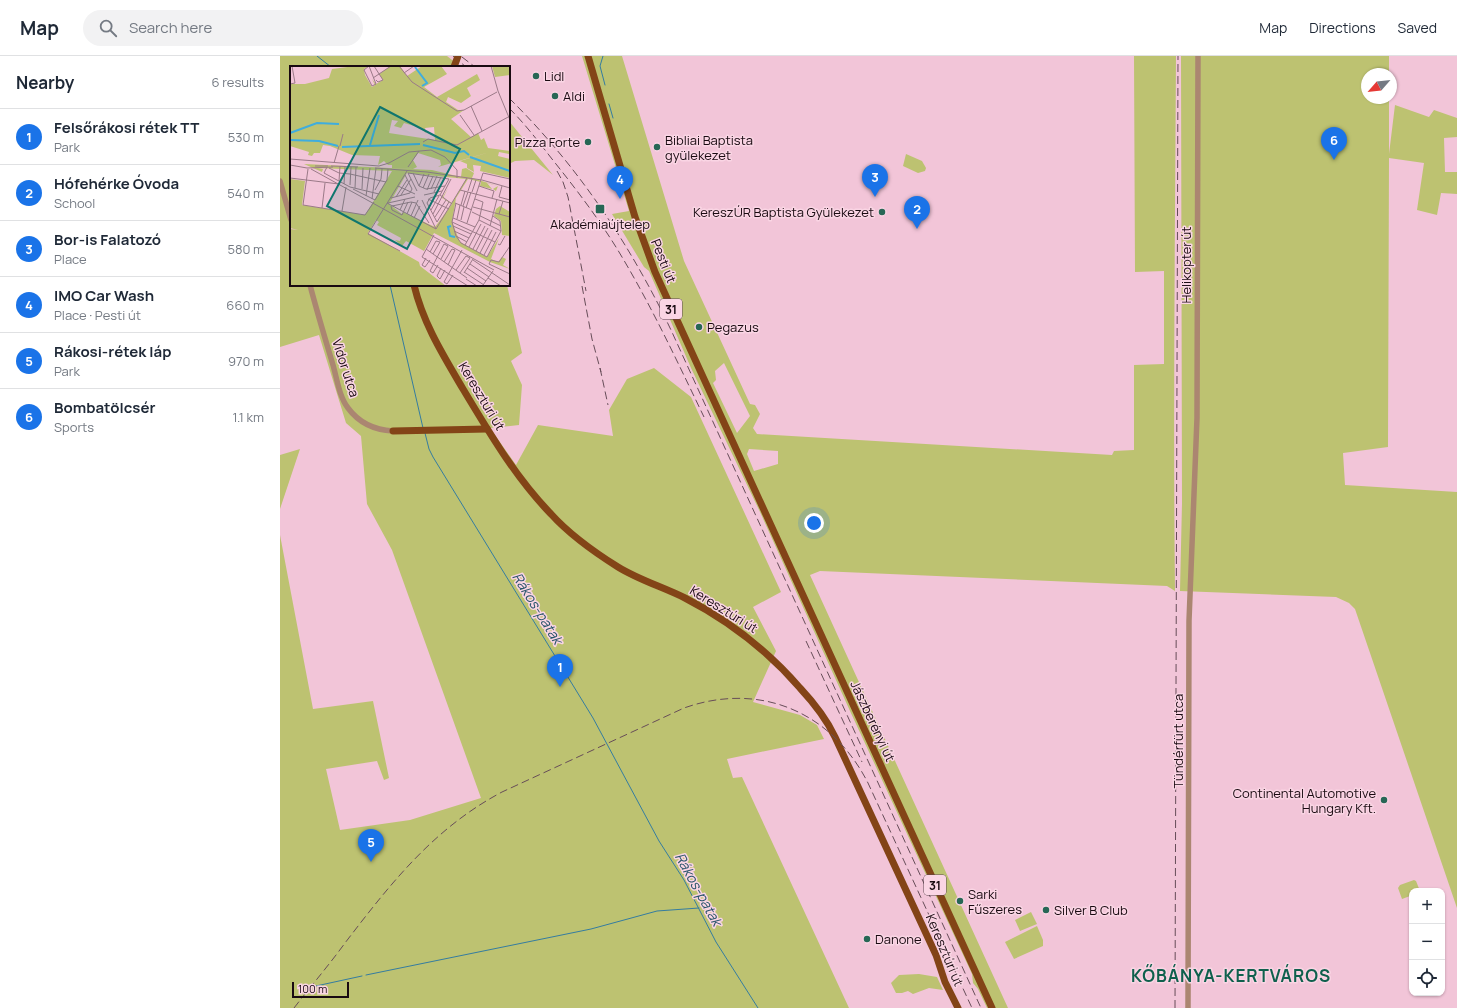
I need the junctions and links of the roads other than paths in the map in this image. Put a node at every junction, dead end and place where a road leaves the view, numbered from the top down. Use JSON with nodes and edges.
{"nodes":[{"id":1,"x":458,"y":56,"type":"edge"},
{"id":2,"x":588,"y":56,"type":"edge"},
{"id":3,"x":1198,"y":56,"type":"edge"},
{"id":4,"x":454,"y":66,"type":"edge"},
{"id":5,"x":280,"y":181,"type":"edge"},
{"id":6,"x":290,"y":216,"type":"edge"},
{"id":7,"x":310,"y":286,"type":"edge"},
{"id":8,"x":414,"y":286,"type":"edge"},
{"id":9,"x":480,"y":417,"type":"junction"},
{"id":10,"x":478,"y":429,"type":"junction"},
{"id":11,"x":487,"y":429,"type":"junction"},
{"id":12,"x":393,"y":431,"type":"joint"},
{"id":13,"x":733,"y":444,"type":"joint"},
{"id":14,"x":1195,"y":474,"type":"joint"},
{"id":15,"x":958,"y":1008,"type":"edge"},
{"id":16,"x":992,"y":1008,"type":"edge"},
{"id":17,"x":1188,"y":1008,"type":"edge"}],
"edges":[{"from":1,"to":4,"type":"main road","bridge":true},
{"from":2,"to":13,"type":"main road","name":"Pesti út","number":"31"},
{"from":3,"to":14,"type":"street","name":"Helikopter út"},
{"from":5,"to":6,"type":"street"},
{"from":7,"to":12,"type":"street","name":"Vidor utca"},
{"from":8,"to":9,"type":"main road","name":"Keresztúri út"},
{"from":9,"to":10,"type":"main road"},
{"from":9,"to":11,"type":"main road","name":"Keresztúri út"},
{"from":10,"to":11,"type":"main road"},
{"from":10,"to":12,"type":"main road"},
{"from":11,"to":15,"type":"main road","name":"Keresztúri út"},
{"from":13,"to":16,"type":"main road","name":"Jászberényi út","number":"31"},
{"from":14,"to":17,"type":"street","name":"Tündérfürt utca"}]}
